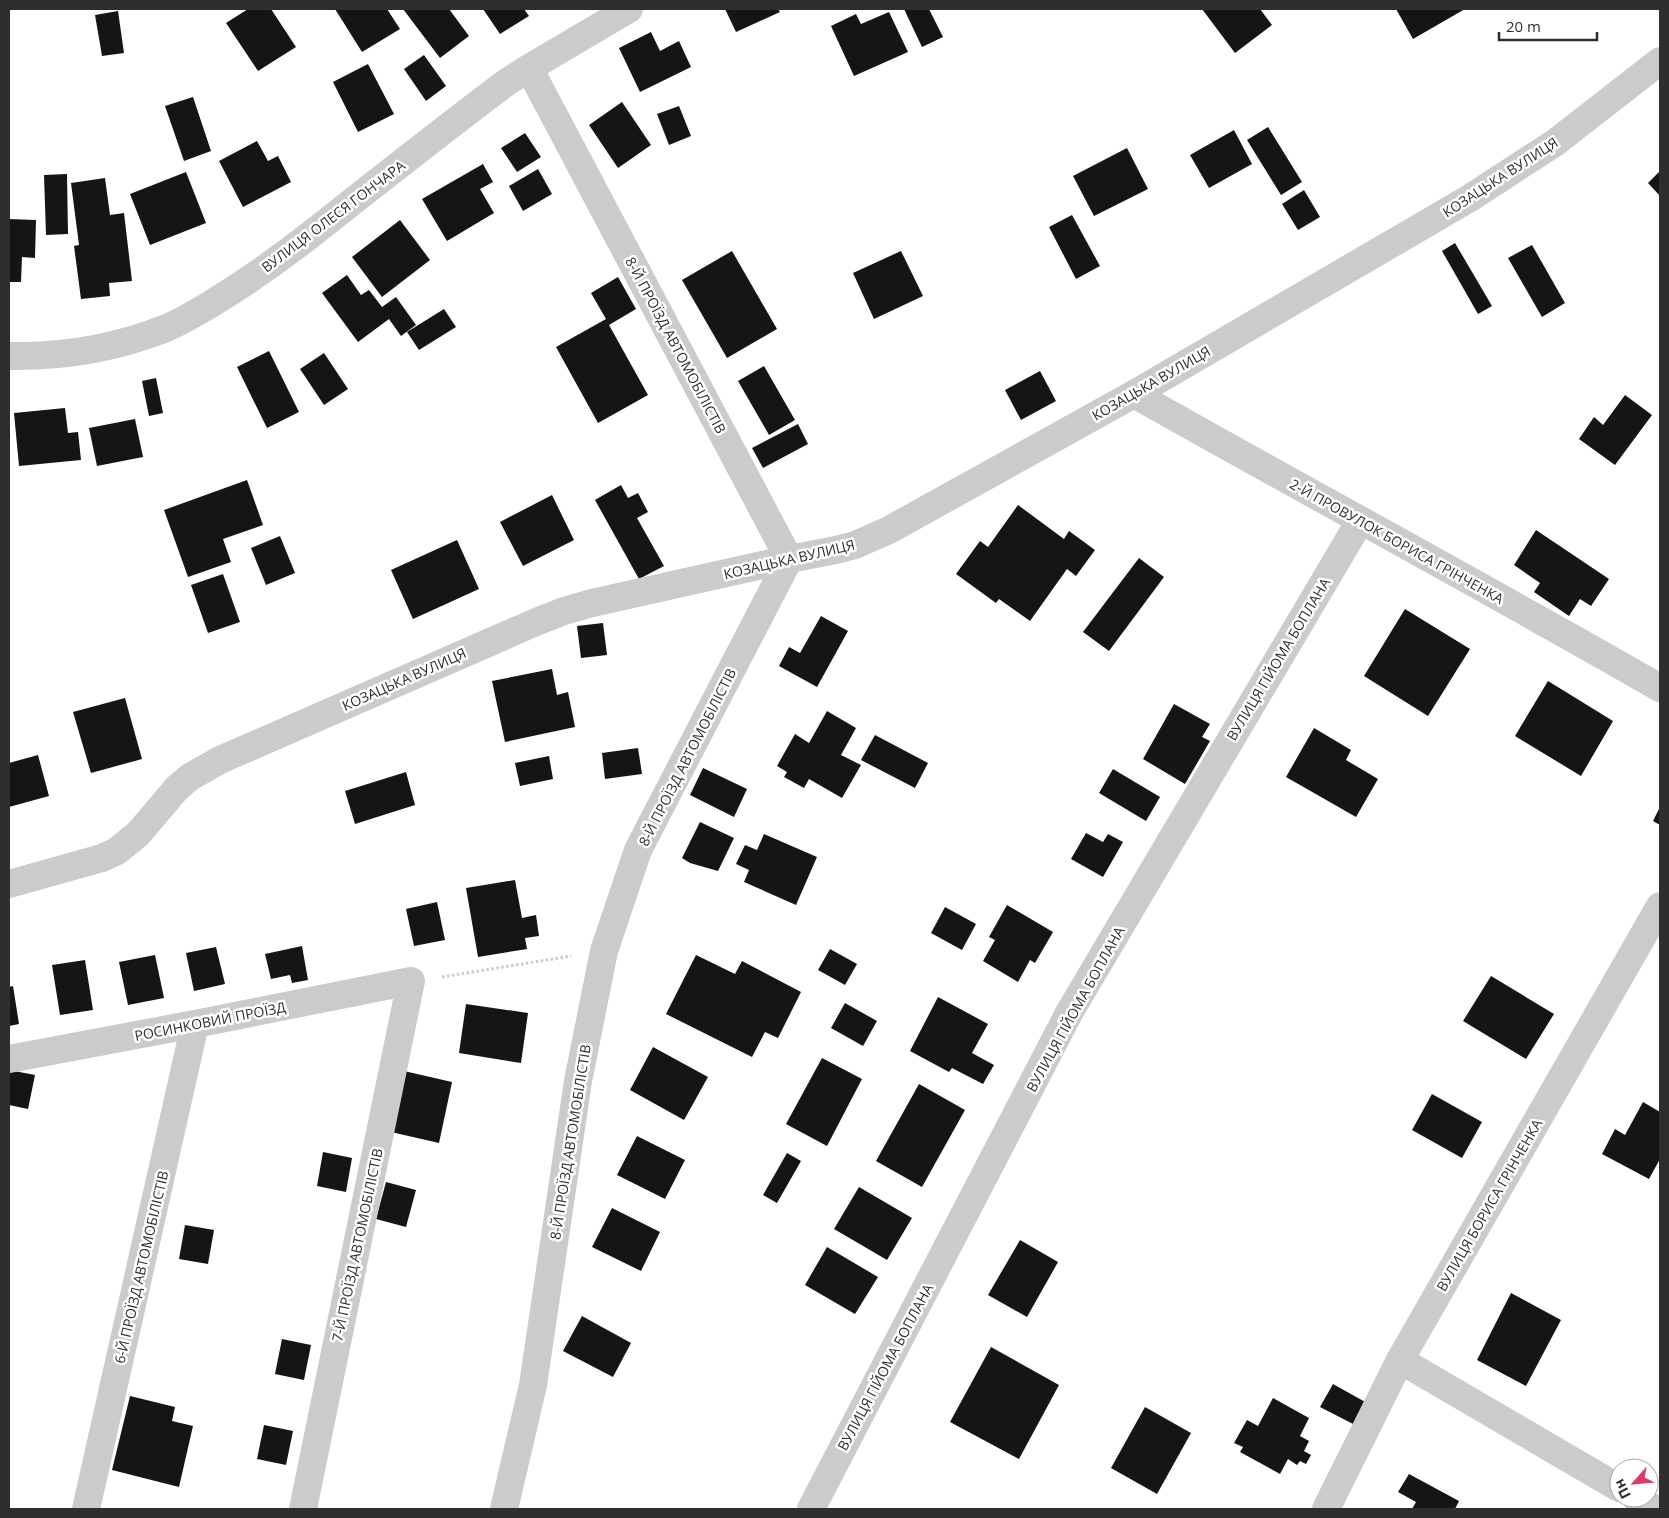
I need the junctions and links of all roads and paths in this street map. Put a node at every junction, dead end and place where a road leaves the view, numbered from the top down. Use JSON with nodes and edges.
{"nodes":[{"id":1,"x":629,"y":9,"type":"edge"},
{"id":2,"x":1660,"y":61,"type":"edge"},
{"id":3,"x":529,"y":68,"type":"junction"},
{"id":4,"x":9,"y":356,"type":"edge"},
{"id":5,"x":1134,"y":394,"type":"junction"},
{"id":6,"x":1360,"y":521,"type":"junction"},
{"id":7,"x":789,"y":559,"type":"junction"},
{"id":8,"x":1660,"y":688,"type":"edge"},
{"id":9,"x":9,"y":884,"type":"edge"},
{"id":10,"x":1660,"y":906,"type":"edge"},
{"id":11,"x":604,"y":951,"type":"junction"},
{"id":12,"x":411,"y":981,"type":"junction"},
{"id":13,"x":196,"y":1024,"type":"junction"},
{"id":14,"x":9,"y":1059,"type":"edge"},
{"id":15,"x":1400,"y":1360,"type":"junction"},
{"id":16,"x":1609,"y":1482,"type":"edge"},
{"id":17,"x":86,"y":1509,"type":"edge"},
{"id":18,"x":303,"y":1509,"type":"edge"},
{"id":19,"x":504,"y":1509,"type":"edge"},
{"id":20,"x":810,"y":1509,"type":"edge"},
{"id":21,"x":1326,"y":1509,"type":"edge"}],
"edges":[{"from":1,"to":3,"type":"street","name":"ВУЛИЦЯ ОЛЕСЯ ГОНЧАРА"},
{"from":2,"to":5,"type":"street","name":"КОЗАЦЬКА ВУЛИЦЯ"},
{"from":3,"to":4,"type":"street","name":"ВУЛИЦЯ ОЛЕСЯ ГОНЧАРА"},
{"from":3,"to":7,"type":"street","name":"8-Й ПРОЇЗД АВТОМОБІЛІСТІВ"},
{"from":5,"to":6,"type":"street","name":"2-Й ПРОВУЛОК БОРИСА ГРІНЧЕНКА"},
{"from":5,"to":7,"type":"street","name":"КОЗАЦЬКА ВУЛИЦЯ"},
{"from":6,"to":8,"type":"street","name":"2-Й ПРОВУЛОК БОРИСА ГРІНЧЕНКА"},
{"from":6,"to":20,"type":"street","name":"ВУЛИЦЯ ГІЙОМА БОПЛАНА"},
{"from":7,"to":9,"type":"street","name":"КОЗАЦЬКА ВУЛИЦЯ"},
{"from":7,"to":11,"type":"street","name":"8-Й ПРОЇЗД АВТОМОБІЛІСТІВ"},
{"from":10,"to":15,"type":"street","name":"ВУЛИЦЯ БОРИСА ГРІНЧЕНКА"},
{"from":11,"to":12,"type":"path"},
{"from":11,"to":19,"type":"street","name":"8-Й ПРОЇЗД АВТОМОБІЛІСТІВ"},
{"from":12,"to":13,"type":"street","name":"РОСИНКОВИЙ ПРОЇЗД"},
{"from":12,"to":18,"type":"street","name":"7-Й ПРОЇЗД АВТОМОБІЛІСТІВ"},
{"from":13,"to":14,"type":"street","name":"РОСИНКОВИЙ ПРОЇЗД"},
{"from":13,"to":17,"type":"street","name":"6-Й ПРОЇЗД АВТОМОБІЛІСТІВ"},
{"from":15,"to":16,"type":"street"},
{"from":15,"to":21,"type":"street","name":"ВУЛИЦЯ БОРИСА ГРІНЧЕНКА"}]}
